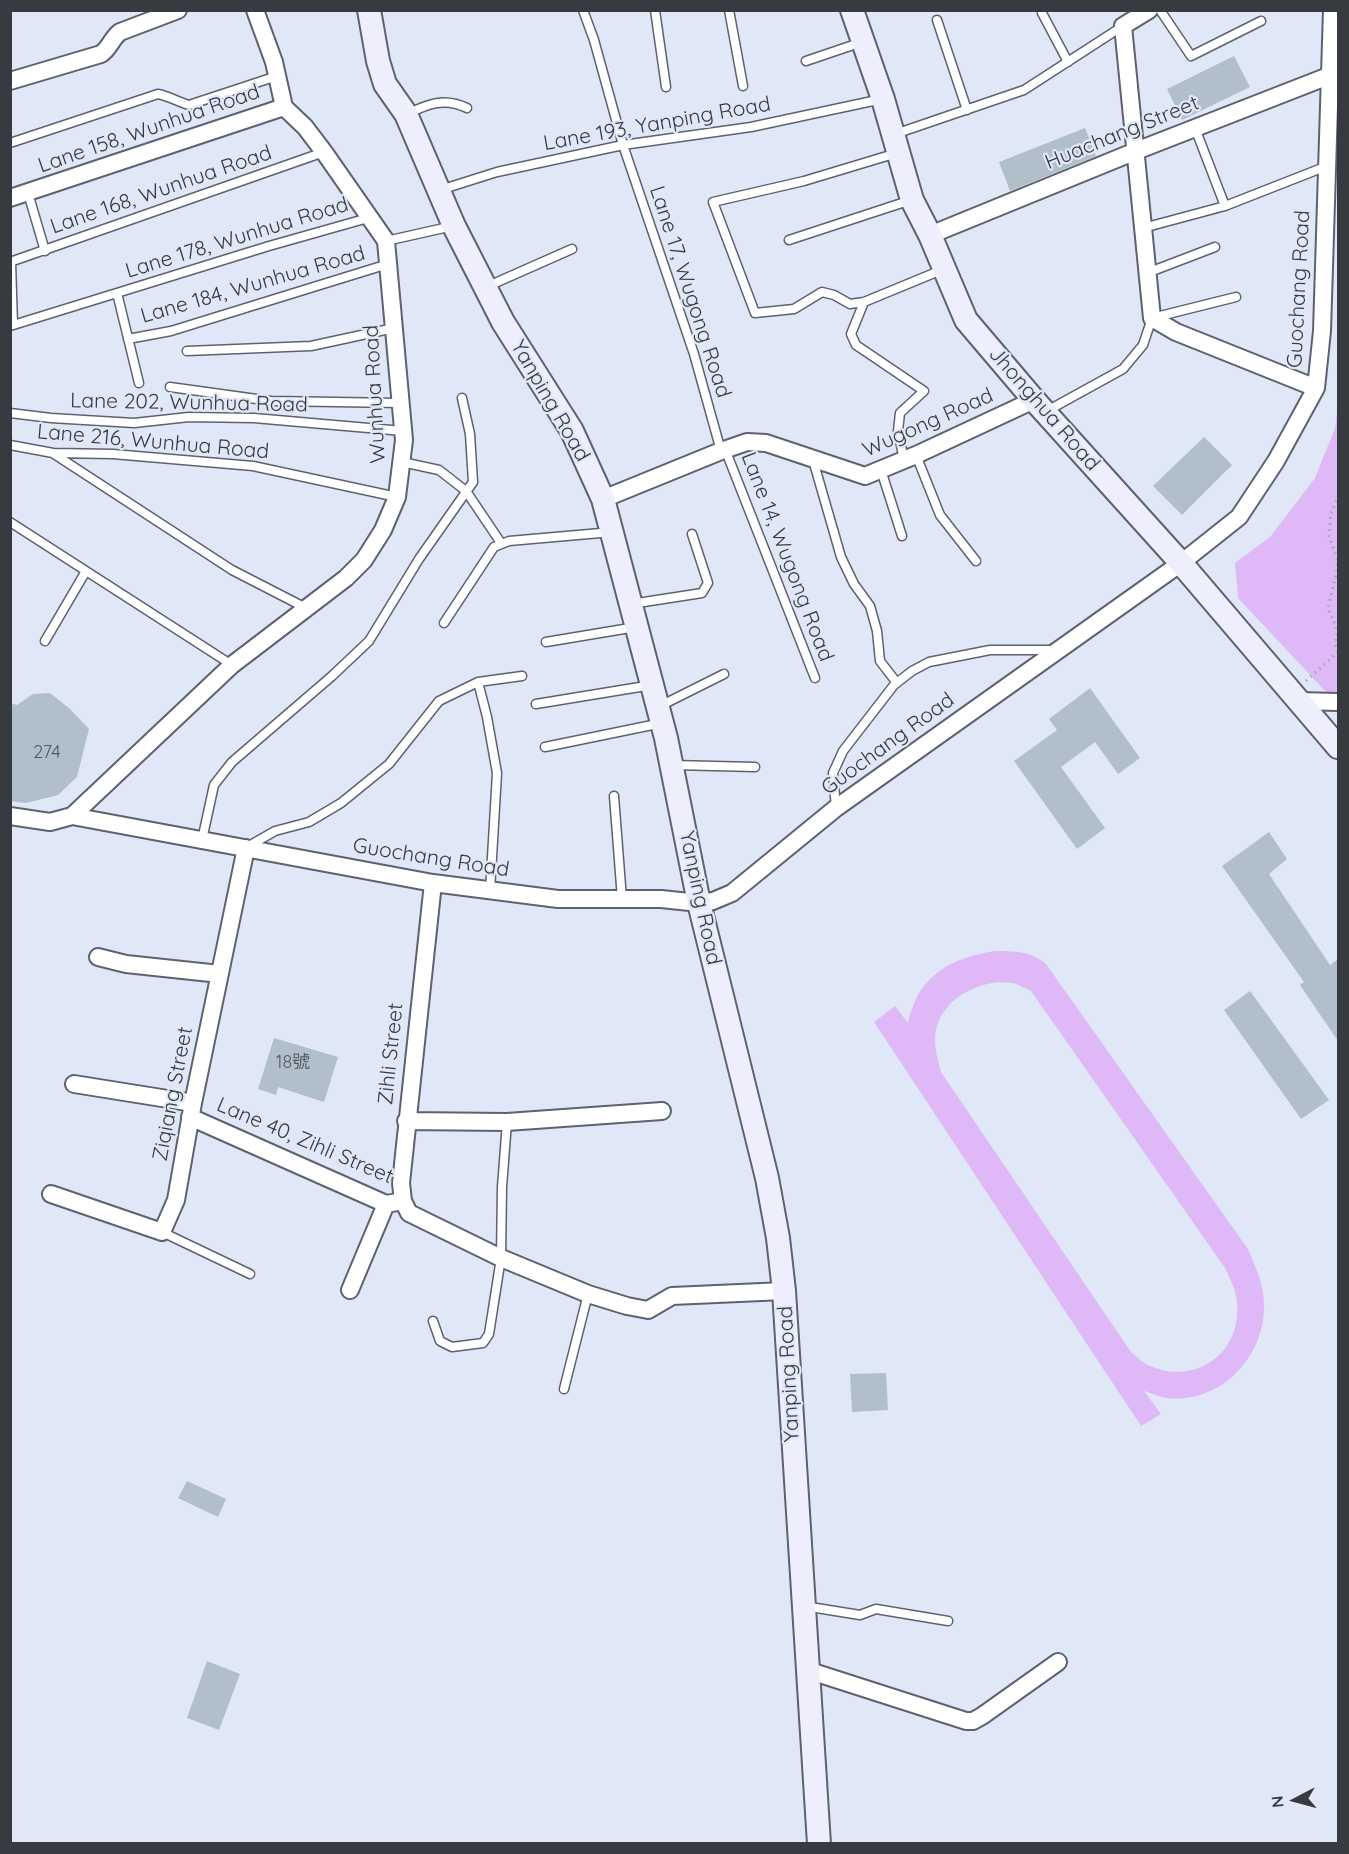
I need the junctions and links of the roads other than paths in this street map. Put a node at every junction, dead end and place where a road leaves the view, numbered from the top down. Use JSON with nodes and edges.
{"nodes":[{"id":1,"x":178,"y":10,"type":"edge"},
{"id":2,"x":255,"y":10,"type":"edge"},
{"id":3,"x":369,"y":10,"type":"edge"},
{"id":4,"x":583,"y":10,"type":"edge"},
{"id":5,"x":655,"y":10,"type":"edge"},
{"id":6,"x":729,"y":10,"type":"edge"},
{"id":7,"x":852,"y":10,"type":"edge"},
{"id":8,"x":1149,"y":10,"type":"edge"},
{"id":9,"x":1160,"y":10,"type":"edge"},
{"id":10,"x":1332,"y":10,"type":"edge"},
{"id":11,"x":1042,"y":13,"type":"dead end"},
{"id":12,"x":937,"y":20,"type":"dead end"},
{"id":13,"x":1261,"y":21,"type":"dead end"},
{"id":14,"x":1123,"y":26,"type":"junction"},
{"id":15,"x":863,"y":42,"type":"junction"},
{"id":16,"x":806,"y":62,"type":"dead end"},
{"id":17,"x":1068,"y":62,"type":"junction"},
{"id":18,"x":1331,"y":75,"type":"junction"},
{"id":19,"x":277,"y":76,"type":"junction"},
{"id":20,"x":10,"y":81,"type":"edge"},
{"id":21,"x":743,"y":86,"type":"dead end"},
{"id":22,"x":666,"y":87,"type":"dead end"},
{"id":23,"x":882,"y":99,"type":"junction"},
{"id":24,"x":284,"y":107,"type":"junction"},
{"id":25,"x":466,"y":108,"type":"dead end"},
{"id":26,"x":968,"y":110,"type":"junction"},
{"id":27,"x":406,"y":114,"type":"junction"},
{"id":28,"x":1195,"y":128,"type":"junction"},
{"id":29,"x":10,"y":143,"type":"edge"},
{"id":30,"x":896,"y":144,"type":"junction"},
{"id":31,"x":623,"y":145,"type":"junction"},
{"id":32,"x":1136,"y":151,"type":"junction"},
{"id":33,"x":324,"y":152,"type":"junction"},
{"id":34,"x":1328,"y":165,"type":"junction"},
{"id":35,"x":439,"y":191,"type":"junction"},
{"id":36,"x":28,"y":193,"type":"junction"},
{"id":37,"x":10,"y":198,"type":"edge"},
{"id":38,"x":912,"y":200,"type":"junction"},
{"id":39,"x":1225,"y":206,"type":"junction"},
{"id":40,"x":368,"y":218,"type":"junction"},
{"id":41,"x":454,"y":226,"type":"junction"},
{"id":42,"x":1143,"y":228,"type":"junction"},
{"id":43,"x":930,"y":235,"type":"junction"},
{"id":44,"x":789,"y":240,"type":"dead end"},
{"id":45,"x":386,"y":241,"type":"junction"},
{"id":46,"x":1215,"y":247,"type":"dead end"},
{"id":47,"x":572,"y":249,"type":"dead end"},
{"id":48,"x":45,"y":250,"type":"junction"},
{"id":49,"x":1332,"y":255,"type":"edge"},
{"id":50,"x":11,"y":262,"type":"edge"},
{"id":51,"x":388,"y":264,"type":"junction"},
{"id":52,"x":945,"y":269,"type":"junction"},
{"id":53,"x":1147,"y":273,"type":"junction"},
{"id":54,"x":486,"y":287,"type":"junction"},
{"id":55,"x":117,"y":293,"type":"junction"},
{"id":56,"x":1236,"y":297,"type":"dead end"},
{"id":57,"x":864,"y":302,"type":"junction"},
{"id":58,"x":1152,"y":318,"type":"junction"},
{"id":59,"x":12,"y":325,"type":"edge"},
{"id":60,"x":394,"y":328,"type":"junction"},
{"id":61,"x":128,"y":339,"type":"junction"},
{"id":62,"x":187,"y":351,"type":"dead end"},
{"id":63,"x":139,"y":383,"type":"dead end"},
{"id":64,"x":170,"y":387,"type":"dead end"},
{"id":65,"x":1316,"y":388,"type":"junction"},
{"id":66,"x":462,"y":398,"type":"dead end"},
{"id":67,"x":400,"y":403,"type":"junction"},
{"id":68,"x":1039,"y":406,"type":"junction"},
{"id":69,"x":10,"y":413,"type":"edge"},
{"id":70,"x":403,"y":430,"type":"junction"},
{"id":71,"x":10,"y":446,"type":"edge"},
{"id":72,"x":723,"y":450,"type":"junction"},
{"id":73,"x":53,"y":453,"type":"junction"},
{"id":74,"x":910,"y":458,"type":"junction"},
{"id":75,"x":813,"y":459,"type":"junction"},
{"id":76,"x":402,"y":462,"type":"junction"},
{"id":77,"x":881,"y":470,"type":"junction"},
{"id":78,"x":466,"y":491,"type":"junction"},
{"id":79,"x":397,"y":497,"type":"junction"},
{"id":80,"x":603,"y":499,"type":"junction"},
{"id":81,"x":10,"y":522,"type":"edge"},
{"id":82,"x":612,"y":532,"type":"junction"},
{"id":83,"x":692,"y":534,"type":"dead end"},
{"id":84,"x":902,"y":536,"type":"dead end"},
{"id":85,"x":501,"y":543,"type":"junction"},
{"id":86,"x":976,"y":561,"type":"dead end"},
{"id":87,"x":1181,"y":563,"type":"junction"},
{"id":88,"x":86,"y":571,"type":"junction"},
{"id":89,"x":631,"y":604,"type":"junction"},
{"id":90,"x":307,"y":608,"type":"junction"},
{"id":91,"x":444,"y":623,"type":"dead end"},
{"id":92,"x":637,"y":627,"type":"junction"},
{"id":93,"x":45,"y":641,"type":"dead end"},
{"id":94,"x":546,"y":642,"type":"dead end"},
{"id":95,"x":1056,"y":650,"type":"junction"},
{"id":96,"x":232,"y":666,"type":"junction"},
{"id":97,"x":724,"y":674,"type":"dead end"},
{"id":98,"x":522,"y":676,"type":"dead end"},
{"id":99,"x":815,"y":678,"type":"dead end"},
{"id":100,"x":478,"y":682,"type":"junction"},
{"id":101,"x":897,"y":683,"type":"junction"},
{"id":102,"x":652,"y":684,"type":"junction"},
{"id":103,"x":1295,"y":697,"type":"junction"},
{"id":104,"x":1338,"y":702,"type":"edge"},
{"id":105,"x":536,"y":704,"type":"dead end"},
{"id":106,"x":660,"y":715,"type":"junction"},
{"id":107,"x":546,"y":747,"type":"dead end"},
{"id":108,"x":1338,"y":747,"type":"edge"},
{"id":109,"x":672,"y":765,"type":"junction"},
{"id":110,"x":755,"y":767,"type":"dead end"},
{"id":111,"x":614,"y":796,"type":"dead end"},
{"id":112,"x":836,"y":808,"type":"junction"},
{"id":113,"x":10,"y":816,"type":"edge"},
{"id":114,"x":72,"y":816,"type":"junction"},
{"id":115,"x":202,"y":840,"type":"junction"},
{"id":116,"x":246,"y":848,"type":"junction"},
{"id":117,"x":433,"y":884,"type":"junction"},
{"id":118,"x":490,"y":891,"type":"junction"},
{"id":119,"x":622,"y":899,"type":"junction"},
{"id":120,"x":699,"y":903,"type":"junction"},
{"id":121,"x":98,"y":957,"type":"dead end"},
{"id":122,"x":220,"y":974,"type":"junction"},
{"id":123,"x":74,"y":1084,"type":"dead end"},
{"id":124,"x":192,"y":1110,"type":"junction"},
{"id":125,"x":662,"y":1111,"type":"dead end"},
{"id":126,"x":406,"y":1121,"type":"junction"},
{"id":127,"x":507,"y":1122,"type":"junction"},
{"id":128,"x":51,"y":1194,"type":"dead end"},
{"id":129,"x":403,"y":1201,"type":"junction"},
{"id":130,"x":386,"y":1204,"type":"junction"},
{"id":131,"x":162,"y":1232,"type":"junction"},
{"id":132,"x":501,"y":1258,"type":"junction"},
{"id":133,"x":250,"y":1274,"type":"dead end"},
{"id":134,"x":351,"y":1290,"type":"dead end"},
{"id":135,"x":784,"y":1291,"type":"junction"},
{"id":136,"x":588,"y":1294,"type":"junction"},
{"id":137,"x":433,"y":1321,"type":"dead end"},
{"id":138,"x":564,"y":1389,"type":"dead end"},
{"id":139,"x":804,"y":1606,"type":"junction"},
{"id":140,"x":948,"y":1621,"type":"dead end"},
{"id":141,"x":1058,"y":1662,"type":"dead end"},
{"id":142,"x":807,"y":1670,"type":"junction"},
{"id":143,"x":819,"y":1844,"type":"edge"}],
"edges":[{"from":1,"to":20,"type":"street"},
{"from":2,"to":19,"type":"street"},
{"from":3,"to":27,"type":"street","name":"Yanping Road"},
{"from":4,"to":31,"type":"lane","name":"Lane 17, Wugong Road"},
{"from":5,"to":22,"type":"lane"},
{"from":6,"to":21,"type":"lane"},
{"from":7,"to":15,"type":"street","name":"Jhonghua Road"},
{"from":8,"to":14,"type":"street"},
{"from":9,"to":13,"type":"lane"},
{"from":10,"to":18,"type":"street","name":"Guochang Road"},
{"from":11,"to":17,"type":"lane"},
{"from":12,"to":26,"type":"lane"},
{"from":14,"to":17,"type":"lane"},
{"from":14,"to":32,"type":"street"},
{"from":15,"to":16,"type":"lane"},
{"from":15,"to":23,"type":"street","name":"Jhonghua Road"},
{"from":17,"to":26,"type":"lane"},
{"from":18,"to":28,"type":"street","name":"Huachang Street"},
{"from":18,"to":34,"type":"street","name":"Guochang Road"},
{"from":19,"to":24,"type":"street"},
{"from":19,"to":29,"type":"lane"},
{"from":23,"to":30,"type":"street","name":"Jhonghua Road"},
{"from":23,"to":31,"type":"lane","name":"Lane 193, Yanping Road"},
{"from":24,"to":33,"type":"street"},
{"from":24,"to":36,"type":"street","name":"Lane 158, Wunhua Road"},
{"from":25,"to":27,"type":"lane"},
{"from":26,"to":30,"type":"lane"},
{"from":27,"to":35,"type":"street","name":"Yanping Road"},
{"from":28,"to":32,"type":"street","name":"Huachang Street"},
{"from":28,"to":39,"type":"lane"},
{"from":30,"to":38,"type":"street","name":"Jhonghua Road"},
{"from":30,"to":57,"type":"lane"},
{"from":31,"to":35,"type":"lane","name":"Lane 193, Yanping Road"},
{"from":31,"to":72,"type":"lane","name":"Lane 17, Wugong Road"},
{"from":32,"to":42,"type":"street"},
{"from":32,"to":43,"type":"street","name":"Huachang Street"},
{"from":33,"to":40,"type":"street"},
{"from":33,"to":48,"type":"lane","name":"Lane 168, Wunhua Road"},
{"from":34,"to":39,"type":"lane"},
{"from":34,"to":49,"type":"street","name":"Guochang Road"},
{"from":35,"to":41,"type":"street","name":"Yanping Road"},
{"from":36,"to":37,"type":"street","name":"Lane 158, Wunhua Road"},
{"from":36,"to":48,"type":"lane"},
{"from":38,"to":43,"type":"street","name":"Jhonghua Road"},
{"from":38,"to":44,"type":"lane"},
{"from":39,"to":42,"type":"lane"},
{"from":40,"to":45,"type":"street"},
{"from":40,"to":55,"type":"lane","name":"Lane 178, Wunhua Road"},
{"from":41,"to":45,"type":"lane"},
{"from":41,"to":54,"type":"street","name":"Yanping Road"},
{"from":42,"to":53,"type":"street"},
{"from":43,"to":52,"type":"street","name":"Jhonghua Road"},
{"from":45,"to":51,"type":"street","name":"Wunhua Road"},
{"from":46,"to":53,"type":"lane"},
{"from":47,"to":54,"type":"lane"},
{"from":48,"to":50,"type":"lane","name":"Lane 168, Wunhua Road"},
{"from":49,"to":65,"type":"street","name":"Guochang Road"},
{"from":50,"to":59,"type":"lane"},
{"from":51,"to":60,"type":"street","name":"Wunhua Road"},
{"from":51,"to":61,"type":"lane","name":"Lane 184, Wunhua Road"},
{"from":52,"to":57,"type":"lane"},
{"from":52,"to":68,"type":"street","name":"Jhonghua Road"},
{"from":53,"to":58,"type":"street"},
{"from":54,"to":80,"type":"street","name":"Yanping Road"},
{"from":55,"to":59,"type":"lane","name":"Lane 178, Wunhua Road"},
{"from":55,"to":61,"type":"lane"},
{"from":56,"to":58,"type":"lane"},
{"from":57,"to":74,"type":"lane"},
{"from":58,"to":65,"type":"street"},
{"from":58,"to":68,"type":"lane"},
{"from":60,"to":62,"type":"lane"},
{"from":60,"to":67,"type":"street","name":"Wunhua Road"},
{"from":61,"to":63,"type":"lane"},
{"from":64,"to":67,"type":"lane"},
{"from":65,"to":87,"type":"street","name":"Guochang Road"},
{"from":66,"to":78,"type":"lane"},
{"from":67,"to":70,"type":"street","name":"Wunhua Road"},
{"from":68,"to":74,"type":"street","name":"Wugong Road"},
{"from":68,"to":87,"type":"street","name":"Jhonghua Road"},
{"from":69,"to":70,"type":"lane","name":"Lane 202, Wunhua Road"},
{"from":70,"to":76,"type":"street","name":"Wunhua Road"},
{"from":71,"to":73,"type":"lane","name":"Lane 216, Wunhua Road"},
{"from":72,"to":75,"type":"street","name":"Wugong Road"},
{"from":72,"to":80,"type":"street","name":"Wugong Road"},
{"from":72,"to":99,"type":"lane","name":"Lane 14, Wugong Road"},
{"from":73,"to":79,"type":"lane","name":"Lane 216, Wunhua Road"},
{"from":73,"to":90,"type":"lane"},
{"from":74,"to":77,"type":"street","name":"Wugong Road"},
{"from":74,"to":86,"type":"lane"},
{"from":75,"to":77,"type":"street","name":"Wugong Road"},
{"from":75,"to":101,"type":"lane"},
{"from":76,"to":78,"type":"lane"},
{"from":76,"to":79,"type":"street","name":"Wunhua Road"},
{"from":77,"to":84,"type":"lane"},
{"from":78,"to":85,"type":"lane"},
{"from":78,"to":115,"type":"lane"},
{"from":79,"to":90,"type":"street","name":"Wunhua Road"},
{"from":80,"to":82,"type":"street","name":"Yanping Road"},
{"from":81,"to":88,"type":"lane"},
{"from":82,"to":85,"type":"lane"},
{"from":82,"to":89,"type":"street","name":"Yanping Road"},
{"from":83,"to":89,"type":"lane"},
{"from":85,"to":91,"type":"lane"},
{"from":87,"to":95,"type":"street","name":"Guochang Road"},
{"from":87,"to":103,"type":"street","name":"Jhonghua Road"},
{"from":88,"to":93,"type":"lane"},
{"from":88,"to":96,"type":"lane"},
{"from":89,"to":92,"type":"street","name":"Yanping Road"},
{"from":90,"to":96,"type":"street","name":"Wunhua Road"},
{"from":92,"to":94,"type":"lane"},
{"from":92,"to":102,"type":"street","name":"Yanping Road"},
{"from":95,"to":101,"type":"lane"},
{"from":95,"to":112,"type":"street","name":"Guochang Road"},
{"from":96,"to":114,"type":"street","name":"Wunhua Road"},
{"from":97,"to":106,"type":"lane"},
{"from":98,"to":100,"type":"lane"},
{"from":100,"to":116,"type":"lane"},
{"from":100,"to":118,"type":"lane"},
{"from":101,"to":112,"type":"lane"},
{"from":102,"to":105,"type":"lane"},
{"from":102,"to":106,"type":"street","name":"Yanping Road"},
{"from":103,"to":104,"type":"street"},
{"from":103,"to":108,"type":"street","name":"Jhonghua Road"},
{"from":106,"to":107,"type":"lane"},
{"from":106,"to":109,"type":"street","name":"Yanping Road"},
{"from":109,"to":110,"type":"lane"},
{"from":109,"to":120,"type":"street","name":"Yanping Road"},
{"from":111,"to":119,"type":"lane"},
{"from":112,"to":120,"type":"street","name":"Guochang Road"},
{"from":113,"to":114,"type":"street","name":"Guochang Road"},
{"from":114,"to":115,"type":"street","name":"Guochang Road"},
{"from":115,"to":116,"type":"street","name":"Guochang Road"},
{"from":116,"to":117,"type":"street","name":"Guochang Road"},
{"from":116,"to":122,"type":"street","name":"Ziqiang Street"},
{"from":117,"to":118,"type":"street","name":"Guochang Road"},
{"from":117,"to":126,"type":"street","name":"Zihli Street"},
{"from":118,"to":119,"type":"street","name":"Guochang Road"},
{"from":119,"to":120,"type":"street","name":"Guochang Road"},
{"from":120,"to":135,"type":"street","name":"Yanping Road"},
{"from":121,"to":122,"type":"street"},
{"from":122,"to":124,"type":"street","name":"Ziqiang Street"},
{"from":123,"to":124,"type":"street","name":"Lane 40, Zihli Street"},
{"from":124,"to":130,"type":"street","name":"Lane 40, Zihli Street"},
{"from":124,"to":131,"type":"street","name":"Ziqiang Street"},
{"from":125,"to":127,"type":"street"},
{"from":126,"to":127,"type":"street"},
{"from":126,"to":129,"type":"street","name":"Zihli Street"},
{"from":127,"to":132,"type":"lane"},
{"from":128,"to":131,"type":"street"},
{"from":129,"to":130,"type":"street","name":"Lane 40, Zihli Street"},
{"from":129,"to":132,"type":"street"},
{"from":130,"to":134,"type":"street"},
{"from":131,"to":133,"type":"lane"},
{"from":132,"to":136,"type":"street"},
{"from":132,"to":137,"type":"lane"},
{"from":135,"to":136,"type":"street"},
{"from":135,"to":139,"type":"street","name":"Yanping Road"},
{"from":136,"to":138,"type":"lane"},
{"from":139,"to":140,"type":"lane"},
{"from":139,"to":142,"type":"street","name":"Yanping Road"},
{"from":141,"to":142,"type":"street"},
{"from":142,"to":143,"type":"street","name":"Yanping Road"}]}
